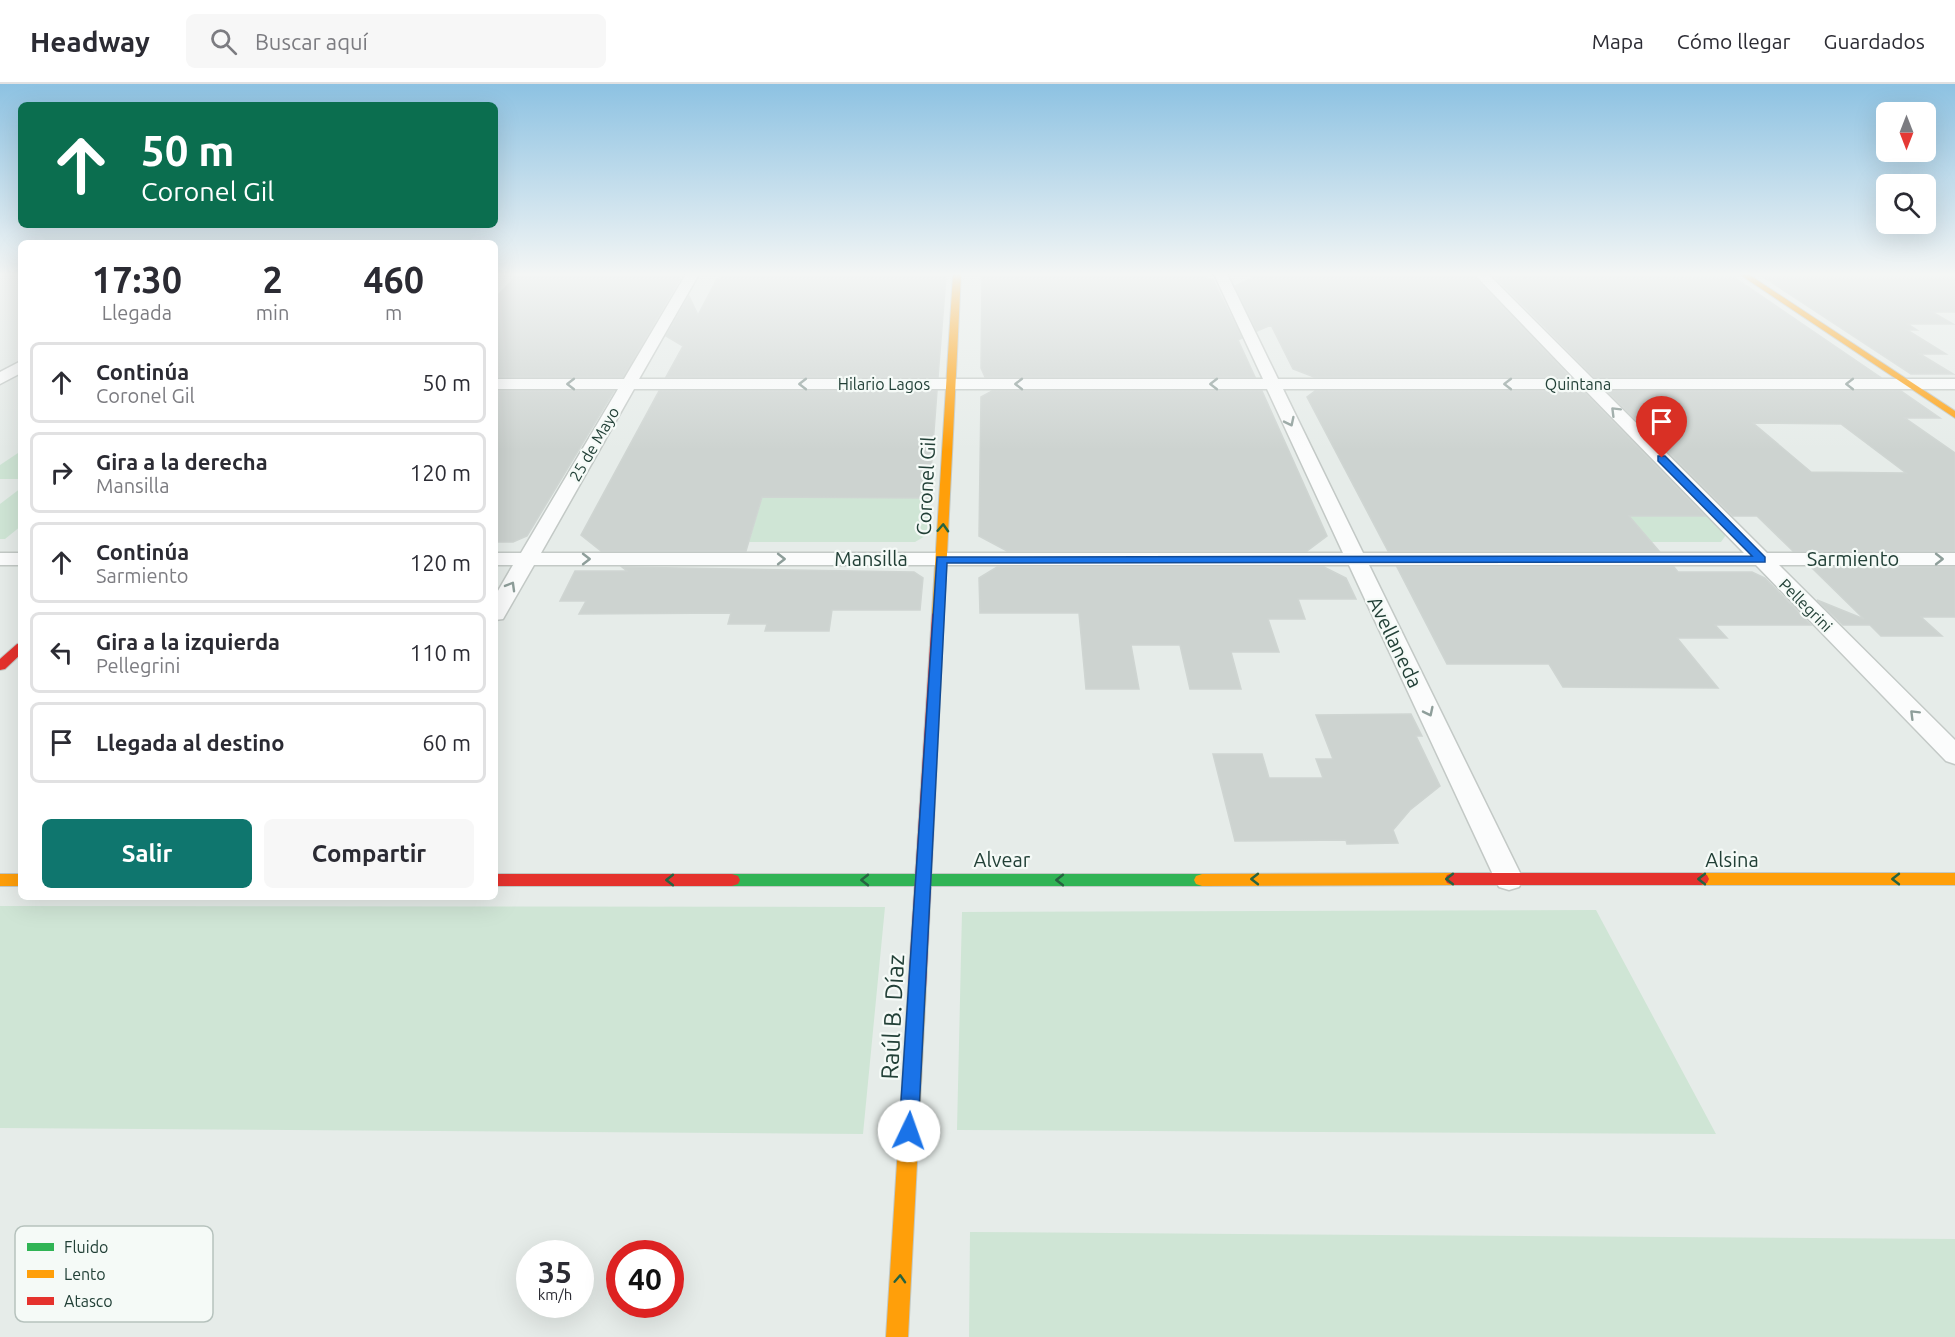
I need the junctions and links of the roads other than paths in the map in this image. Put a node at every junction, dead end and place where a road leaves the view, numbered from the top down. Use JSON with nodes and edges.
{"nodes":[{"id":1,"x":659,"y":332,"type":"edge"},
{"id":2,"x":954,"y":332,"type":"edge"},
{"id":3,"x":1248,"y":332,"type":"edge"},
{"id":4,"x":1537,"y":332,"type":"edge"},
{"id":5,"x":1830,"y":332,"type":"edge"},
{"id":6,"x":18,"y":368,"type":"edge"},
{"id":7,"x":0,"y":379,"type":"edge"},
{"id":8,"x":0,"y":384,"type":"edge"},
{"id":9,"x":18,"y":384,"type":"edge"},
{"id":10,"x":498,"y":384,"type":"edge"},
{"id":11,"x":629,"y":384,"type":"junction"},
{"id":12,"x":951,"y":384,"type":"junction"},
{"id":13,"x":1272,"y":384,"type":"junction"},
{"id":14,"x":1588,"y":384,"type":"junction"},
{"id":15,"x":1908,"y":384,"type":"junction"},
{"id":16,"x":1955,"y":384,"type":"edge"},
{"id":17,"x":1955,"y":415,"type":"edge"},
{"id":18,"x":0,"y":559,"type":"edge"},
{"id":19,"x":18,"y":559,"type":"edge"},
{"id":20,"x":498,"y":559,"type":"edge"},
{"id":21,"x":527,"y":559,"type":"junction"},
{"id":22,"x":941,"y":559,"type":"junction"},
{"id":23,"x":1356,"y":559,"type":"junction"},
{"id":24,"x":1761,"y":559,"type":"junction"},
{"id":25,"x":1955,"y":559,"type":"edge"},
{"id":26,"x":498,"y":609,"type":"edge"},
{"id":27,"x":18,"y":650,"type":"edge"},
{"id":28,"x":0,"y":666,"type":"edge"},
{"id":29,"x":1955,"y":755,"type":"edge"},
{"id":30,"x":1509,"y":879,"type":"junction"},
{"id":31,"x":1955,"y":879,"type":"edge"},
{"id":32,"x":0,"y":880,"type":"edge"},
{"id":33,"x":18,"y":880,"type":"edge"},
{"id":34,"x":498,"y":880,"type":"edge"},
{"id":35,"x":923,"y":880,"type":"junction"},
{"id":36,"x":897,"y":1337,"type":"edge"}],
"edges":[{"from":1,"to":11,"type":"street","name":"25 de Mayo"},
{"from":2,"to":12,"type":"street","name":"Coronel Gil"},
{"from":3,"to":13,"type":"street","name":"Avellaneda"},
{"from":4,"to":14,"type":"street","name":"Pellegrini"},
{"from":5,"to":15,"type":"street"},
{"from":6,"to":7,"type":"street"},
{"from":8,"to":9,"type":"street"},
{"from":11,"to":10,"type":"street","name":"Hilario Lagos","one_way":true},
{"from":12,"to":11,"type":"street","name":"Hilario Lagos","one_way":true},
{"from":11,"to":21,"type":"street","name":"25 de Mayo"},
{"from":13,"to":12,"type":"street","name":"Hilario Lagos","one_way":true},
{"from":22,"to":12,"type":"street","name":"Coronel Gil","one_way":true},
{"from":14,"to":13,"type":"street","name":"Quintana","one_way":true},
{"from":13,"to":23,"type":"street","name":"Avellaneda","one_way":true},
{"from":15,"to":14,"type":"street","name":"Quintana","one_way":true},
{"from":24,"to":14,"type":"street","name":"Pellegrini","one_way":true},
{"from":15,"to":16,"type":"street","name":"Quintana"},
{"from":15,"to":17,"type":"street"},
{"from":18,"to":19,"type":"street"},
{"from":20,"to":21,"type":"street","name":"Mansilla"},
{"from":21,"to":22,"type":"street","name":"Mansilla","one_way":true},
{"from":26,"to":21,"type":"street","name":"25 de Mayo","one_way":true},
{"from":22,"to":23,"type":"street","name":"Mansilla"},
{"from":22,"to":35,"type":"street","name":"Coronel Gil"},
{"from":23,"to":24,"type":"street","name":"Sarmiento"},
{"from":23,"to":30,"type":"street","name":"Avellaneda","one_way":true},
{"from":24,"to":25,"type":"street","name":"Sarmiento","one_way":true},
{"from":29,"to":24,"type":"street","name":"Pellegrini","one_way":true},
{"from":27,"to":28,"type":"street"},
{"from":31,"to":30,"type":"street","name":"Alsina","one_way":true},
{"from":30,"to":35,"type":"street","name":"Alvear","one_way":true},
{"from":32,"to":33,"type":"street"},
{"from":35,"to":34,"type":"street","name":"Alvear","one_way":true},
{"from":36,"to":35,"type":"street","name":"Raúl B. Díaz","one_way":true}]}
